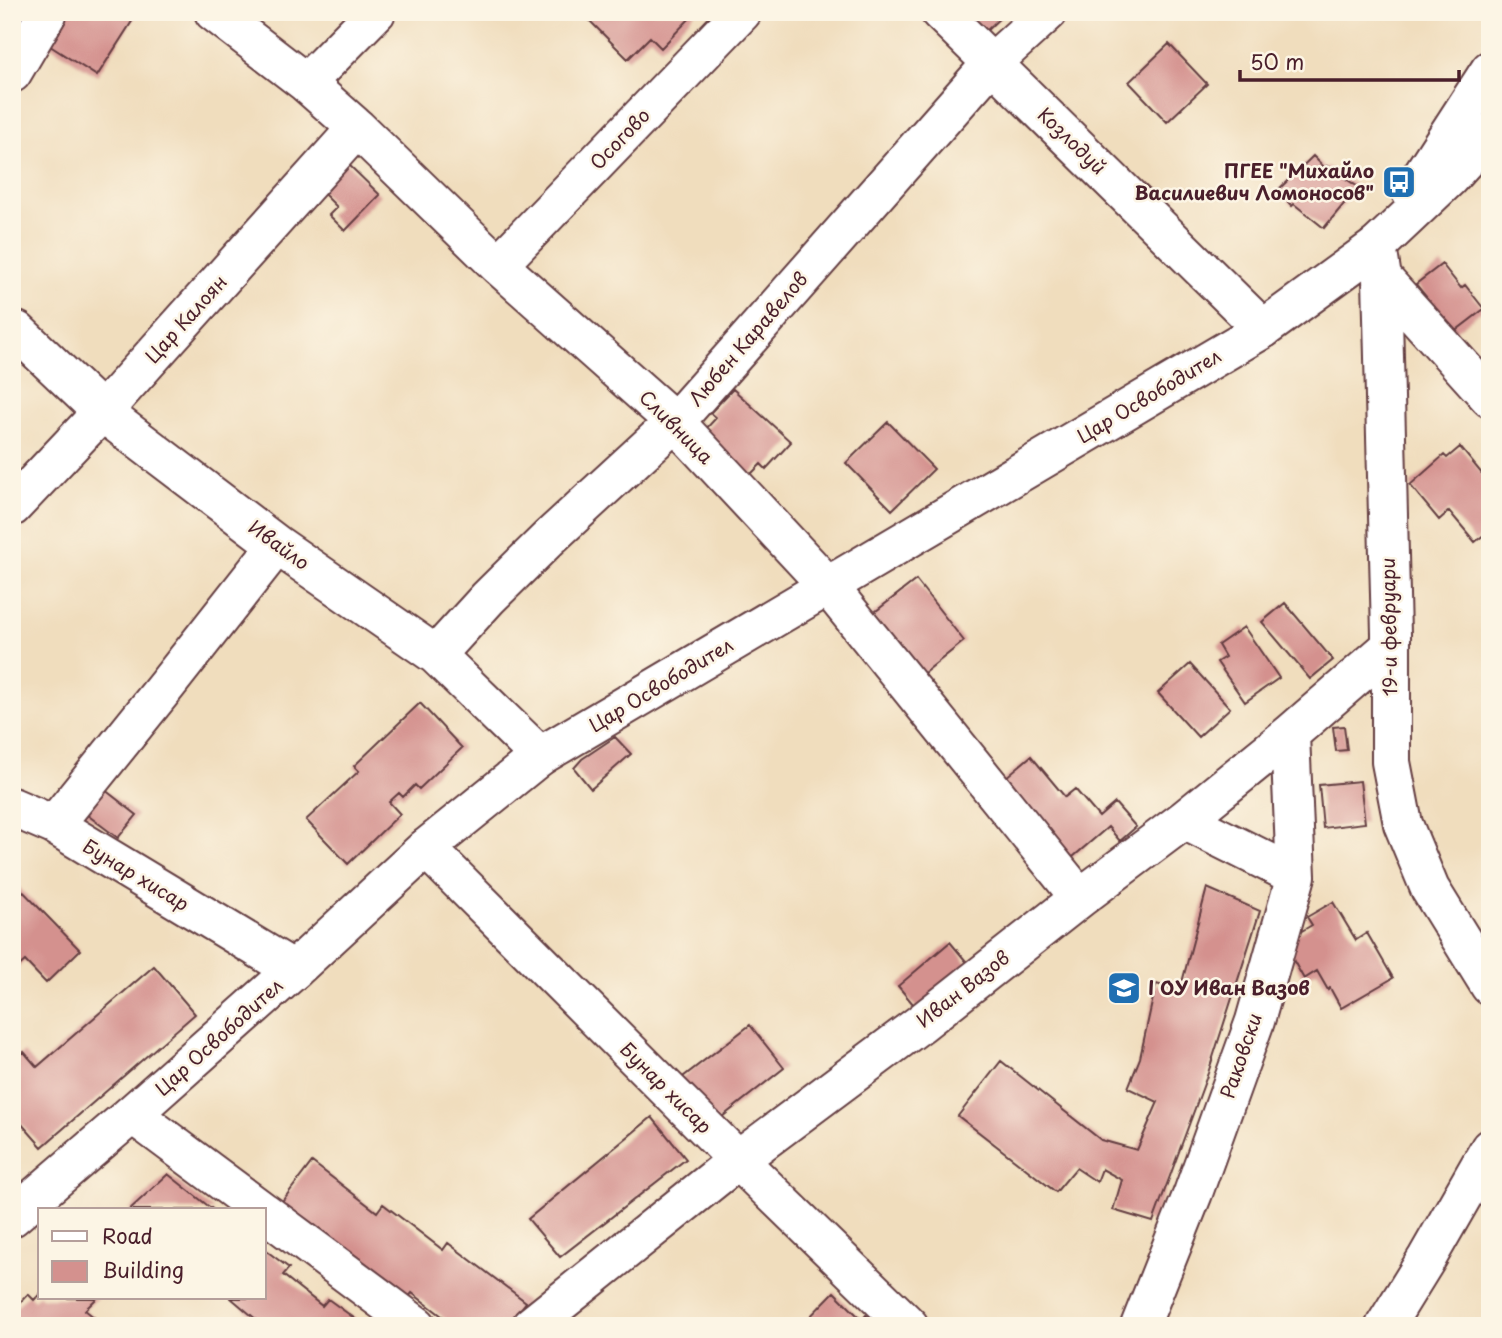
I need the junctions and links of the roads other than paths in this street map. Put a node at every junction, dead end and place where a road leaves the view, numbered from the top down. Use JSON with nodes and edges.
{"nodes":[{"id":1,"x":48,"y":12,"type":"edge"},
{"id":2,"x":214,"y":12,"type":"edge"},
{"id":3,"x":376,"y":12,"type":"edge"},
{"id":4,"x":742,"y":12,"type":"edge"},
{"id":5,"x":940,"y":12,"type":"edge"},
{"id":6,"x":1048,"y":12,"type":"edge"},
{"id":7,"x":992,"y":63,"type":"junction"},
{"id":8,"x":1490,"y":70,"type":"edge"},
{"id":9,"x":12,"y":73,"type":"edge"},
{"id":10,"x":306,"y":83,"type":"junction"},
{"id":11,"x":357,"y":128,"type":"junction"},
{"id":12,"x":1490,"y":132,"type":"edge"},
{"id":13,"x":1379,"y":262,"type":"junction"},
{"id":14,"x":498,"y":265,"type":"junction"},
{"id":15,"x":1263,"y":329,"type":"junction"},
{"id":16,"x":18,"y":331,"type":"dead end"},
{"id":17,"x":1490,"y":398,"type":"edge"},
{"id":18,"x":102,"y":412,"type":"junction"},
{"id":19,"x":675,"y":422,"type":"junction"},
{"id":20,"x":12,"y":507,"type":"edge"},
{"id":21,"x":277,"y":545,"type":"junction"},
{"id":22,"x":828,"y":586,"type":"junction"},
{"id":23,"x":1390,"y":647,"type":"junction"},
{"id":24,"x":436,"y":656,"type":"junction"},
{"id":25,"x":1290,"y":734,"type":"junction"},
{"id":26,"x":541,"y":756,"type":"junction"},
{"id":27,"x":12,"y":807,"type":"edge"},
{"id":28,"x":1184,"y":820,"type":"junction"},
{"id":29,"x":54,"y":825,"type":"junction"},
{"id":30,"x":426,"y":848,"type":"junction"},
{"id":31,"x":1296,"y":876,"type":"junction"},
{"id":32,"x":1080,"y":898,"type":"junction"},
{"id":33,"x":294,"y":970,"type":"junction"},
{"id":34,"x":1490,"y":986,"type":"edge"},
{"id":35,"x":132,"y":1114,"type":"junction"},
{"id":36,"x":1490,"y":1149,"type":"edge"},
{"id":37,"x":738,"y":1160,"type":"junction"},
{"id":38,"x":259,"y":1208,"type":"edge"},
{"id":39,"x":266,"y":1213,"type":"edge"},
{"id":40,"x":12,"y":1217,"type":"edge"},
{"id":41,"x":417,"y":1326,"type":"edge"},
{"id":42,"x":531,"y":1326,"type":"edge"},
{"id":43,"x":909,"y":1326,"type":"edge"},
{"id":44,"x":1140,"y":1326,"type":"edge"},
{"id":45,"x":1385,"y":1326,"type":"edge"}],
"edges":[{"from":1,"to":9,"type":"street"},
{"from":2,"to":10,"type":"street","name":"Сливница"},
{"from":3,"to":10,"type":"street"},
{"from":4,"to":14,"type":"street","name":"Осогово"},
{"from":5,"to":7,"type":"street","name":"Козлодуй"},
{"from":6,"to":7,"type":"street","name":"Любен Каравелов"},
{"from":7,"to":15,"type":"street","name":"Козлодуй"},
{"from":7,"to":19,"type":"street","name":"Любен Каравелов"},
{"from":8,"to":13,"type":"street","name":"Цар Освободител"},
{"from":10,"to":11,"type":"street","name":"Сливница"},
{"from":11,"to":14,"type":"street","name":"Сливница"},
{"from":11,"to":18,"type":"street","name":"Цар Калоян"},
{"from":12,"to":13,"type":"street","name":"Цар Освободител"},
{"from":13,"to":15,"type":"street","name":"Цар Освободител"},
{"from":13,"to":17,"type":"street"},
{"from":13,"to":23,"type":"street","name":"19-и февруари"},
{"from":14,"to":19,"type":"street","name":"Сливница"},
{"from":15,"to":22,"type":"street","name":"Цар Освободител"},
{"from":16,"to":18,"type":"street","name":"Ивайло"},
{"from":18,"to":20,"type":"street","name":"Цар Калоян"},
{"from":18,"to":21,"type":"street","name":"Ивайло"},
{"from":19,"to":22,"type":"street","name":"Сливница"},
{"from":19,"to":24,"type":"street","name":"Любен Каравелов"},
{"from":21,"to":24,"type":"street","name":"Ивайло"},
{"from":21,"to":29,"type":"street"},
{"from":22,"to":26,"type":"street","name":"Цар Освободител"},
{"from":22,"to":32,"type":"street","name":"Сливница"},
{"from":23,"to":25,"type":"street","name":"Иван Вазов"},
{"from":23,"to":34,"type":"street","name":"19-и февруари"},
{"from":24,"to":26,"type":"street","name":"Ивайло"},
{"from":25,"to":28,"type":"street","name":"Иван Вазов"},
{"from":25,"to":31,"type":"street","name":"Раковски"},
{"from":26,"to":30,"type":"street","name":"Цар Освободител"},
{"from":27,"to":29,"type":"street","name":"Бунар хисар"},
{"from":28,"to":31,"type":"street"},
{"from":28,"to":32,"type":"street","name":"Иван Вазов"},
{"from":29,"to":33,"type":"street","name":"Бунар хисар"},
{"from":30,"to":33,"type":"street","name":"Цар Освободител"},
{"from":30,"to":37,"type":"street","name":"Бунар хисар"},
{"from":31,"to":44,"type":"street","name":"Раковски"},
{"from":32,"to":37,"type":"street","name":"Иван Вазов"},
{"from":33,"to":35,"type":"street","name":"Цар Освободител"},
{"from":35,"to":38,"type":"street"},
{"from":35,"to":40,"type":"street","name":"Цар Освободител"},
{"from":36,"to":45,"type":"street"},
{"from":37,"to":42,"type":"street","name":"Иван Вазов"},
{"from":37,"to":43,"type":"street","name":"Бунар хисар"},
{"from":39,"to":41,"type":"street"}]}
